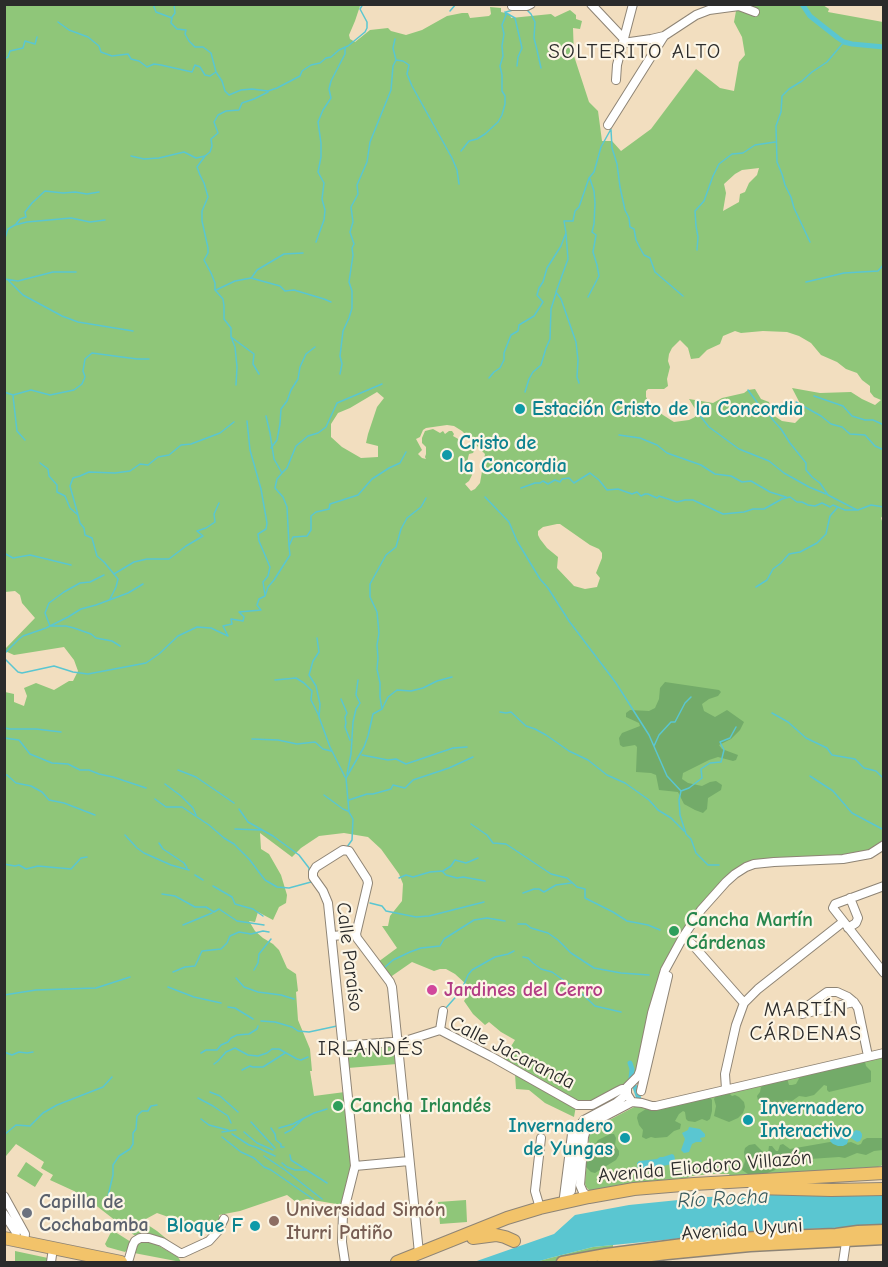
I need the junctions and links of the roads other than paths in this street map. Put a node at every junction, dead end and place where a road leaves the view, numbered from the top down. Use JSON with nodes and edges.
{"nodes":[{"id":1,"x":531,"y":4,"type":"edge"},
{"id":2,"x":591,"y":4,"type":"edge"},
{"id":3,"x":633,"y":4,"type":"edge"},
{"id":4,"x":512,"y":6,"type":"dead end"},
{"id":5,"x":755,"y":12,"type":"dead end"},
{"id":6,"x":664,"y":36,"type":"junction"},
{"id":7,"x":624,"y":41,"type":"junction"},
{"id":8,"x":616,"y":80,"type":"dead end"},
{"id":9,"x":608,"y":125,"type":"dead end"},
{"id":10,"x":884,"y":845,"type":"edge"},
{"id":11,"x":884,"y":886,"type":"edge"},
{"id":12,"x":850,"y":898,"type":"junction"},
{"id":13,"x":846,"y":925,"type":"junction"},
{"id":14,"x":356,"y":933,"type":"junction"},
{"id":15,"x":332,"y":936,"type":"junction"},
{"id":16,"x":682,"y":937,"type":"junction"},
{"id":17,"x":669,"y":964,"type":"junction"},
{"id":18,"x":884,"y":973,"type":"edge"},
{"id":19,"x":854,"y":1002,"type":"junction"},
{"id":20,"x":744,"y":1003,"type":"junction"},
{"id":21,"x":443,"y":1011,"type":"dead end"},
{"id":22,"x":440,"y":1030,"type":"junction"},
{"id":23,"x":397,"y":1041,"type":"junction"},
{"id":24,"x":343,"y":1046,"type":"junction"},
{"id":25,"x":884,"y":1053,"type":"edge"},
{"id":26,"x":868,"y":1056,"type":"junction"},
{"id":27,"x":726,"y":1089,"type":"junction"},
{"id":28,"x":641,"y":1091,"type":"junction"},
{"id":29,"x":629,"y":1093,"type":"junction"},
{"id":30,"x":642,"y":1102,"type":"junction"},
{"id":31,"x":583,"y":1127,"type":"junction"},
{"id":32,"x":541,"y":1138,"type":"dead end"},
{"id":33,"x":409,"y":1161,"type":"junction"},
{"id":34,"x":355,"y":1166,"type":"junction"},
{"id":35,"x":884,"y":1173,"type":"edge"},
{"id":36,"x":788,"y":1179,"type":"junction"},
{"id":37,"x":884,"y":1179,"type":"edge"},
{"id":38,"x":884,"y":1184,"type":"edge"},
{"id":39,"x":763,"y":1188,"type":"junction"},
{"id":40,"x":884,"y":1189,"type":"edge"},
{"id":41,"x":4,"y":1196,"type":"edge"},
{"id":42,"x":589,"y":1197,"type":"junction"},
{"id":43,"x":564,"y":1199,"type":"junction"},
{"id":44,"x":540,"y":1208,"type":"junction"},
{"id":45,"x":4,"y":1214,"type":"edge"},
{"id":46,"x":224,"y":1219,"type":"dead end"},
{"id":47,"x":884,"y":1230,"type":"edge"},
{"id":48,"x":836,"y":1234,"type":"junction"},
{"id":49,"x":884,"y":1235,"type":"edge"},
{"id":50,"x":473,"y":1238,"type":"junction"},
{"id":51,"x":884,"y":1239,"type":"edge"},
{"id":52,"x":514,"y":1241,"type":"dead end"},
{"id":53,"x":12,"y":1242,"type":"edge"},
{"id":54,"x":846,"y":1242,"type":"junction"},
{"id":55,"x":884,"y":1244,"type":"edge"},
{"id":56,"x":417,"y":1258,"type":"edge"},
{"id":57,"x":666,"y":1258,"type":"edge"},
{"id":58,"x":51,"y":1259,"type":"edge"},
{"id":59,"x":87,"y":1263,"type":"edge"},
{"id":60,"x":121,"y":1263,"type":"edge"},
{"id":61,"x":128,"y":1263,"type":"edge"},
{"id":62,"x":345,"y":1263,"type":"edge"},
{"id":63,"x":397,"y":1263,"type":"edge"},
{"id":64,"x":562,"y":1263,"type":"edge"},
{"id":65,"x":603,"y":1263,"type":"edge"},
{"id":66,"x":843,"y":1263,"type":"edge"}],
"edges":[{"from":1,"to":4,"type":"street"},
{"from":2,"to":7,"type":"street"},
{"from":3,"to":7,"type":"street"},
{"from":5,"to":6,"type":"street"},
{"from":6,"to":7,"type":"street"},
{"from":6,"to":9,"type":"street"},
{"from":7,"to":8,"type":"street"},
{"from":10,"to":16,"type":"street"},
{"from":11,"to":12,"type":"street"},
{"from":12,"to":13,"type":"street"},
{"from":12,"to":13,"type":"street"},
{"from":13,"to":18,"type":"street"},
{"from":13,"to":20,"type":"street"},
{"from":14,"to":15,"type":"street"},
{"from":14,"to":15,"type":"street","name":"Calle Paraíso"},
{"from":14,"to":23,"type":"street"},
{"from":15,"to":24,"type":"street","name":"Calle Paraíso"},
{"from":16,"to":17,"type":"street"},
{"from":16,"to":20,"type":"street"},
{"from":17,"to":28,"type":"street"},
{"from":17,"to":29,"type":"street"},
{"from":19,"to":19,"type":"street"},
{"from":19,"to":26,"type":"street"},
{"from":20,"to":27,"type":"street"},
{"from":21,"to":22,"type":"street"},
{"from":22,"to":23,"type":"street","name":"Calle Jacaranda"},
{"from":22,"to":29,"type":"street","name":"Calle Jacaranda"},
{"from":23,"to":24,"type":"street","name":"Calle Jacaranda"},
{"from":23,"to":33,"type":"street"},
{"from":24,"to":34,"type":"street","name":"Calle Paraíso"},
{"from":25,"to":26,"type":"street"},
{"from":26,"to":27,"type":"street"},
{"from":27,"to":30,"type":"street"},
{"from":28,"to":29,"type":"street"},
{"from":28,"to":30,"type":"street"},
{"from":29,"to":30,"type":"street"},
{"from":29,"to":31,"type":"street"},
{"from":31,"to":42,"type":"street"},
{"from":31,"to":43,"type":"street"},
{"from":32,"to":44,"type":"street"},
{"from":33,"to":34,"type":"street"},
{"from":33,"to":56,"type":"street"},
{"from":34,"to":62,"type":"street","name":"Calle Paraíso"},
{"from":35,"to":36,"type":"highway","name":"Avenida Eliodoro Villazón"},
{"from":36,"to":37,"type":"highway"},
{"from":36,"to":42,"type":"highway","name":"Avenida Eliodoro Villazón"},
{"from":38,"to":39,"type":"highway"},
{"from":39,"to":40,"type":"highway"},
{"from":39,"to":50,"type":"highway","name":"Avenida Eliodoro Villazón"},
{"from":41,"to":53,"type":"street"},
{"from":42,"to":43,"type":"highway","name":"Avenida Eliodoro Villazón"},
{"from":43,"to":44,"type":"highway","name":"Avenida Eliodoro Villazón"},
{"from":44,"to":56,"type":"highway","name":"Avenida Eliodoro Villazón"},
{"from":45,"to":53,"type":"street"},
{"from":46,"to":61,"type":"street"},
{"from":47,"to":48,"type":"main road","name":"Avenida Uyuni"},
{"from":48,"to":49,"type":"main road"},
{"from":48,"to":64,"type":"main road","name":"Avenida Uyuni"},
{"from":50,"to":52,"type":"highway"},
{"from":50,"to":56,"type":"highway","name":"Avenida Eliodoro Villazón"},
{"from":51,"to":54,"type":"main road","name":"Avenida Uyuni"},
{"from":53,"to":58,"type":"highway"},
{"from":53,"to":60,"type":"highway"},
{"from":54,"to":55,"type":"main road"},
{"from":54,"to":57,"type":"main road","name":"Avenida Uyuni"},
{"from":54,"to":66,"type":"street"},
{"from":56,"to":63,"type":"highway","name":"Avenida Eliodoro Villazón"},
{"from":57,"to":65,"type":"main road","name":"Avenida Uyuni"},
{"from":58,"to":59,"type":"highway"}]}
